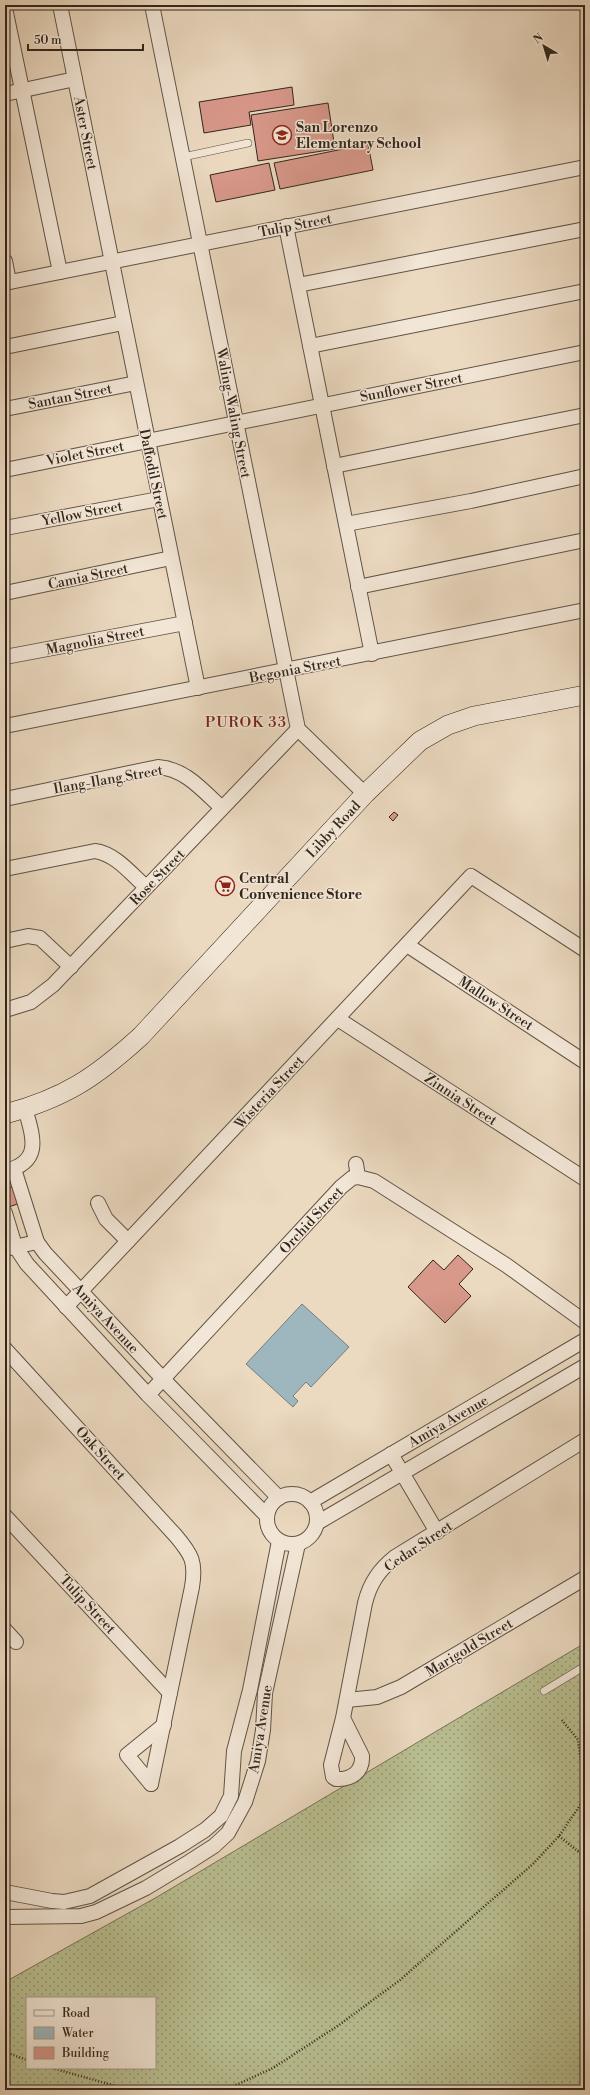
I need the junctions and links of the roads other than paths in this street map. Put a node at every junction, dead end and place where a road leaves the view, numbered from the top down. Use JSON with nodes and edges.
{"nodes":[{"id":1,"x":60,"y":5,"type":"edge"},
{"id":2,"x":152,"y":5,"type":"edge"},
{"id":3,"x":5,"y":8,"type":"edge"},
{"id":4,"x":75,"y":79,"type":"junction"},
{"id":5,"x":22,"y":90,"type":"junction"},
{"id":6,"x":5,"y":94,"type":"edge"},
{"id":7,"x":248,"y":143,"type":"dead end"},
{"id":8,"x":183,"y":157,"type":"junction"},
{"id":9,"x":585,"y":167,"type":"edge"},
{"id":10,"x":286,"y":226,"type":"junction"},
{"id":11,"x":585,"y":229,"type":"edge"},
{"id":12,"x":200,"y":243,"type":"junction"},
{"id":13,"x":5,"y":261,"type":"edge"},
{"id":14,"x":111,"y":261,"type":"junction"},
{"id":15,"x":60,"y":272,"type":"junction"},
{"id":16,"x":7,"y":282,"type":"edge"},
{"id":17,"x":298,"y":285,"type":"junction"},
{"id":18,"x":585,"y":291,"type":"edge"},
{"id":19,"x":123,"y":323,"type":"junction"},
{"id":20,"x":310,"y":346,"type":"junction"},
{"id":21,"x":5,"y":347,"type":"edge"},
{"id":22,"x":585,"y":352,"type":"edge"},
{"id":23,"x":136,"y":383,"type":"junction"},
{"id":24,"x":322,"y":405,"type":"junction"},
{"id":25,"x":5,"y":409,"type":"edge"},
{"id":26,"x":585,"y":415,"type":"edge"},
{"id":27,"x":236,"y":423,"type":"junction"},
{"id":28,"x":148,"y":441,"type":"junction"},
{"id":29,"x":334,"y":466,"type":"junction"},
{"id":30,"x":5,"y":470,"type":"edge"},
{"id":31,"x":585,"y":476,"type":"edge"},
{"id":32,"x":159,"y":498,"type":"junction"},
{"id":33,"x":346,"y":524,"type":"junction"},
{"id":34,"x":5,"y":528,"type":"edge"},
{"id":35,"x":585,"y":540,"type":"edge"},
{"id":36,"x":171,"y":558,"type":"junction"},
{"id":37,"x":358,"y":587,"type":"junction"},
{"id":38,"x":5,"y":593,"type":"edge"},
{"id":39,"x":585,"y":610,"type":"edge"},
{"id":40,"x":184,"y":623,"type":"junction"},
{"id":41,"x":372,"y":654,"type":"junction"},
{"id":42,"x":5,"y":657,"type":"edge"},
{"id":43,"x":287,"y":671,"type":"junction"},
{"id":44,"x":198,"y":688,"type":"junction"},
{"id":45,"x":585,"y":695,"type":"edge"},
{"id":46,"x":5,"y":726,"type":"edge"},
{"id":47,"x":298,"y":729,"type":"junction"},
{"id":48,"x":365,"y":794,"type":"junction"},
{"id":49,"x":5,"y":799,"type":"edge"},
{"id":50,"x":222,"y":808,"type":"junction"},
{"id":51,"x":5,"y":869,"type":"edge"},
{"id":52,"x":146,"y":888,"type":"junction"},
{"id":53,"x":5,"y":941,"type":"edge"},
{"id":54,"x":407,"y":945,"type":"junction"},
{"id":55,"x":585,"y":950,"type":"edge"},
{"id":56,"x":71,"y":967,"type":"junction"},
{"id":57,"x":5,"y":1010,"type":"edge"},
{"id":58,"x":338,"y":1019,"type":"junction"},
{"id":59,"x":585,"y":1062,"type":"edge"},
{"id":60,"x":26,"y":1108,"type":"junction"},
{"id":61,"x":5,"y":1114,"type":"edge"},
{"id":62,"x":10,"y":1170,"type":"edge"},
{"id":63,"x":585,"y":1179,"type":"edge"},
{"id":64,"x":98,"y":1203,"type":"dead end"},
{"id":65,"x":5,"y":1214,"type":"edge"},
{"id":66,"x":128,"y":1241,"type":"junction"},
{"id":67,"x":37,"y":1242,"type":"junction"},
{"id":68,"x":10,"y":1248,"type":"edge"},
{"id":69,"x":80,"y":1291,"type":"junction"},
{"id":70,"x":66,"y":1307,"type":"junction"},
{"id":71,"x":585,"y":1322,"type":"edge"},
{"id":72,"x":585,"y":1340,"type":"edge"},
{"id":73,"x":5,"y":1349,"type":"edge"},
{"id":74,"x":585,"y":1366,"type":"edge"},
{"id":75,"x":163,"y":1379,"type":"junction"},
{"id":76,"x":148,"y":1394,"type":"junction"},
{"id":77,"x":585,"y":1440,"type":"edge"},
{"id":78,"x":391,"y":1454,"type":"junction"},
{"id":79,"x":402,"y":1473,"type":"junction"},
{"id":80,"x":279,"y":1498,"type":"junction"},
{"id":81,"x":310,"y":1502,"type":"junction"},
{"id":82,"x":5,"y":1516,"type":"edge"},
{"id":83,"x":267,"y":1516,"type":"junction"},
{"id":84,"x":317,"y":1523,"type":"junction"},
{"id":85,"x":437,"y":1532,"type":"junction"},
{"id":86,"x":279,"y":1541,"type":"junction"},
{"id":87,"x":298,"y":1544,"type":"junction"},
{"id":88,"x":585,"y":1578,"type":"edge"},
{"id":89,"x":5,"y":1630,"type":"edge"},
{"id":90,"x":16,"y":1642,"type":"dead end"},
{"id":91,"x":585,"y":1666,"type":"edge"},
{"id":92,"x":544,"y":1691,"type":"dead end"},
{"id":93,"x":170,"y":1693,"type":"junction"},
{"id":94,"x":346,"y":1700,"type":"junction"},
{"id":95,"x":247,"y":1701,"type":"junction"},
{"id":96,"x":263,"y":1704,"type":"junction"},
{"id":97,"x":343,"y":1718,"type":"dead end"},
{"id":98,"x":164,"y":1725,"type":"dead end"},
{"id":99,"x":221,"y":1816,"type":"junction"},
{"id":100,"x":234,"y":1824,"type":"junction"},
{"id":101,"x":5,"y":1892,"type":"edge"},
{"id":102,"x":52,"y":1901,"type":"junction"},
{"id":103,"x":50,"y":1916,"type":"junction"},
{"id":104,"x":5,"y":1917,"type":"edge"}],
"edges":[{"from":1,"to":4,"type":"street","name":"Aster Street"},
{"from":2,"to":8,"type":"street","name":"Waling-Waling Street"},
{"from":3,"to":5,"type":"street"},
{"from":4,"to":5,"type":"street"},
{"from":4,"to":14,"type":"street","name":"Aster Street"},
{"from":5,"to":6,"type":"street"},
{"from":5,"to":15,"type":"street"},
{"from":7,"to":8,"type":"lane"},
{"from":8,"to":12,"type":"street","name":"Waling-Waling Street"},
{"from":9,"to":10,"type":"street","name":"Tulip Street"},
{"from":10,"to":12,"type":"street","name":"Tulip Street"},
{"from":10,"to":17,"type":"street"},
{"from":11,"to":17,"type":"street"},
{"from":12,"to":14,"type":"street","name":"Tulip Street"},
{"from":12,"to":27,"type":"street","name":"Waling-Waling Street"},
{"from":13,"to":16,"type":"street"},
{"from":14,"to":15,"type":"street","name":"Tulip Street"},
{"from":14,"to":19,"type":"street","name":"Daffodil Street"},
{"from":15,"to":16,"type":"street","name":"Tulip Street"},
{"from":17,"to":20,"type":"street"},
{"from":18,"to":20,"type":"street"},
{"from":19,"to":21,"type":"street"},
{"from":19,"to":23,"type":"street","name":"Daffodil Street"},
{"from":20,"to":24,"type":"street"},
{"from":22,"to":24,"type":"street","name":"Sunflower Street"},
{"from":23,"to":25,"type":"street","name":"Santan Street"},
{"from":23,"to":28,"type":"street","name":"Daffodil Street"},
{"from":24,"to":27,"type":"street","name":"Sunflower Street"},
{"from":24,"to":29,"type":"street"},
{"from":26,"to":29,"type":"street"},
{"from":27,"to":28,"type":"street","name":"Violet Street"},
{"from":27,"to":43,"type":"street","name":"Waling-Waling Street"},
{"from":28,"to":30,"type":"street","name":"Violet Street"},
{"from":28,"to":32,"type":"street","name":"Daffodil Street"},
{"from":29,"to":33,"type":"street"},
{"from":31,"to":33,"type":"street"},
{"from":32,"to":34,"type":"street","name":"Yellow Street"},
{"from":32,"to":36,"type":"street","name":"Daffodil Street"},
{"from":33,"to":37,"type":"street"},
{"from":35,"to":37,"type":"street"},
{"from":36,"to":38,"type":"street","name":"Camia Street"},
{"from":36,"to":40,"type":"street","name":"Daffodil Street"},
{"from":37,"to":41,"type":"street"},
{"from":39,"to":41,"type":"street","name":"Begonia Street"},
{"from":40,"to":42,"type":"street","name":"Magnolia Street"},
{"from":40,"to":44,"type":"street","name":"Daffodil Street"},
{"from":41,"to":43,"type":"street","name":"Begonia Street"},
{"from":43,"to":44,"type":"street","name":"Begonia Street"},
{"from":43,"to":47,"type":"street","name":"Waling-Waling Street"},
{"from":44,"to":46,"type":"street","name":"Begonia Street"},
{"from":45,"to":48,"type":"main road","name":"Libby Road"},
{"from":47,"to":48,"type":"street"},
{"from":47,"to":50,"type":"street","name":"Rose Street"},
{"from":48,"to":60,"type":"main road","name":"Libby Road"},
{"from":49,"to":50,"type":"street","name":"Ilang-Ilang Street"},
{"from":50,"to":52,"type":"street","name":"Rose Street"},
{"from":51,"to":52,"type":"street"},
{"from":52,"to":56,"type":"street","name":"Rose Street"},
{"from":53,"to":56,"type":"street"},
{"from":54,"to":55,"type":"street","name":"Wisteria Street"},
{"from":54,"to":58,"type":"street","name":"Wisteria Street"},
{"from":54,"to":59,"type":"street","name":"Mallow Street"},
{"from":56,"to":57,"type":"street","name":"Rose Street"},
{"from":58,"to":63,"type":"street","name":"Zinnia Street"},
{"from":58,"to":66,"type":"street","name":"Wisteria Street"},
{"from":60,"to":61,"type":"main road","name":"Libby Road"},
{"from":60,"to":62,"type":"street","name":"Amiya Avenue"},
{"from":62,"to":67,"type":"street","name":"Amiya Avenue"},
{"from":64,"to":66,"type":"street"},
{"from":65,"to":68,"type":"street","name":"Amiya Avenue"},
{"from":66,"to":69,"type":"street","name":"Wisteria Street"},
{"from":67,"to":68,"type":"street"},
{"from":67,"to":69,"type":"street","name":"Amiya Avenue"},
{"from":68,"to":70,"type":"street","name":"Amiya Avenue"},
{"from":69,"to":70,"type":"street","name":"Wisteria Street"},
{"from":69,"to":75,"type":"street","name":"Amiya Avenue"},
{"from":70,"to":76,"type":"street","name":"Amiya Avenue"},
{"from":71,"to":75,"type":"street","name":"Orchid Street"},
{"from":72,"to":78,"type":"street","name":"Amiya Avenue"},
{"from":73,"to":93,"type":"street","name":"Oak Street"},
{"from":74,"to":79,"type":"street","name":"Amiya Avenue"},
{"from":75,"to":76,"type":"street","name":"Orchid Street"},
{"from":75,"to":80,"type":"street","name":"Amiya Avenue"},
{"from":76,"to":83,"type":"street","name":"Amiya Avenue"},
{"from":77,"to":85,"type":"street","name":"Cedar Street"},
{"from":78,"to":79,"type":"street"},
{"from":78,"to":81,"type":"street","name":"Amiya Avenue"},
{"from":79,"to":84,"type":"street","name":"Amiya Avenue"},
{"from":79,"to":85,"type":"street"},
{"from":80,"to":81,"type":"street"},
{"from":80,"to":83,"type":"street"},
{"from":81,"to":84,"type":"street"},
{"from":82,"to":93,"type":"street","name":"Tulip Street"},
{"from":83,"to":86,"type":"street"},
{"from":84,"to":87,"type":"street"},
{"from":85,"to":94,"type":"street","name":"Cedar Street"},
{"from":86,"to":87,"type":"street"},
{"from":86,"to":95,"type":"street","name":"Amiya Avenue"},
{"from":87,"to":96,"type":"street","name":"Amiya Avenue"},
{"from":88,"to":94,"type":"street","name":"Marigold Street"},
{"from":89,"to":90,"type":"street"},
{"from":91,"to":92,"type":"lane"},
{"from":93,"to":98,"type":"street"},
{"from":94,"to":97,"type":"street","name":"Cedar Street"},
{"from":95,"to":96,"type":"street"},
{"from":95,"to":99,"type":"street","name":"Amiya Avenue"},
{"from":96,"to":100,"type":"street","name":"Amiya Avenue"},
{"from":99,"to":100,"type":"street"},
{"from":99,"to":102,"type":"street","name":"Amiya Avenue"},
{"from":100,"to":103,"type":"street","name":"Amiya Avenue"},
{"from":101,"to":102,"type":"street","name":"Amiya Avenue"},
{"from":102,"to":103,"type":"street"},
{"from":103,"to":104,"type":"street","name":"Amiya Avenue"}]}
